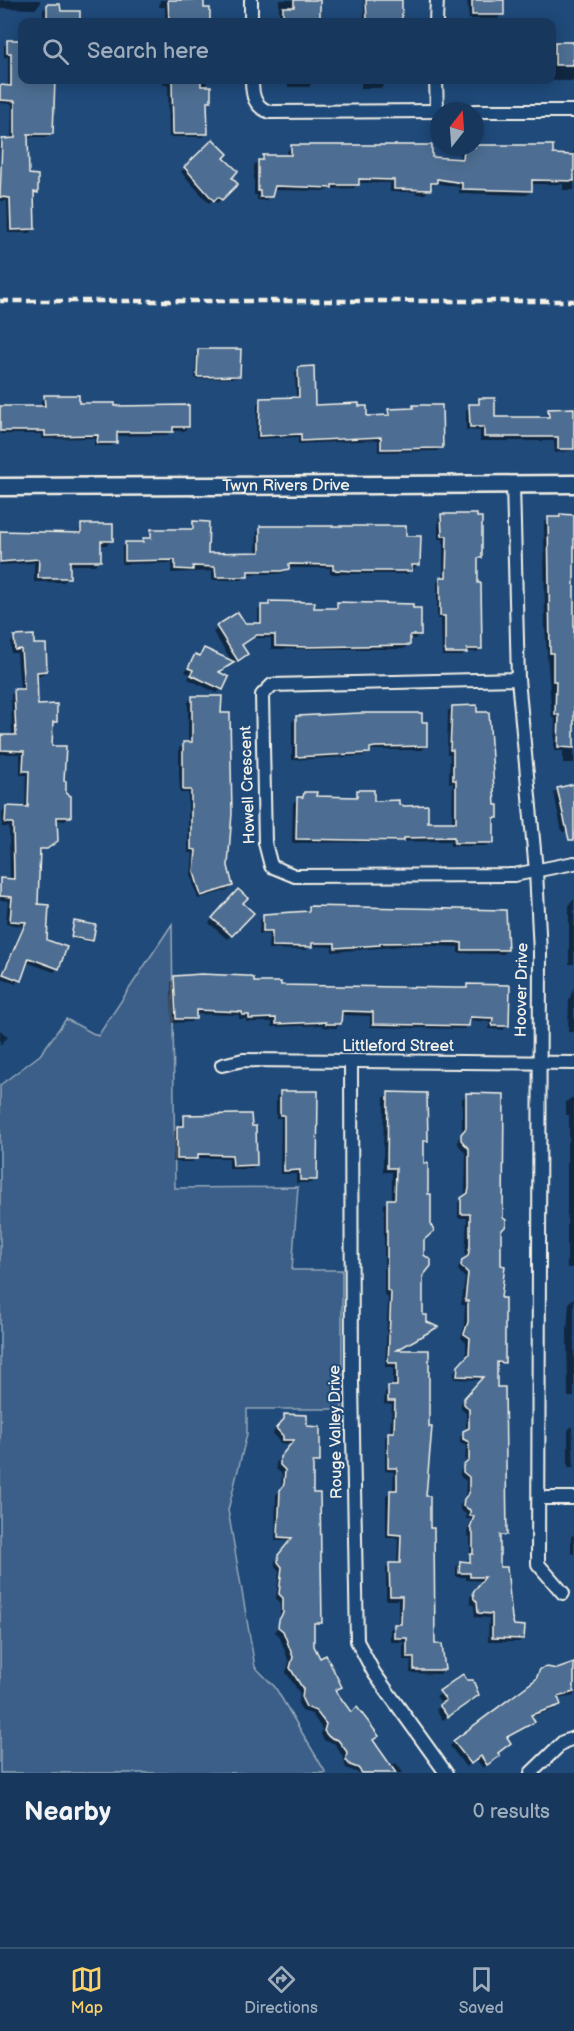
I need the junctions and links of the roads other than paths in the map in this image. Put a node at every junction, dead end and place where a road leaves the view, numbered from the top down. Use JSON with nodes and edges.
{"nodes":[{"id":1,"x":251,"y":0,"type":"edge"},
{"id":2,"x":437,"y":0,"type":"edge"},
{"id":3,"x":251,"y":18,"type":"edge"},
{"id":4,"x":436,"y":18,"type":"edge"},
{"id":5,"x":253,"y":84,"type":"edge"},
{"id":6,"x":436,"y":84,"type":"edge"},
{"id":7,"x":437,"y":102,"type":"edge"},
{"id":8,"x":430,"y":111,"type":"edge"},
{"id":9,"x":484,"y":111,"type":"edge"},
{"id":10,"x":574,"y":111,"type":"edge"},
{"id":11,"x":513,"y":484,"type":"junction"},
{"id":12,"x":574,"y":484,"type":"edge"},
{"id":13,"x":0,"y":487,"type":"edge"},
{"id":14,"x":518,"y":679,"type":"junction"},
{"id":15,"x":574,"y":863,"type":"edge"},
{"id":16,"x":536,"y":871,"type":"junction"},
{"id":17,"x":351,"y":1062,"type":"junction"},
{"id":18,"x":538,"y":1062,"type":"junction"},
{"id":19,"x":574,"y":1063,"type":"edge"},
{"id":20,"x":222,"y":1065,"type":"dead end"},
{"id":21,"x":540,"y":1498,"type":"junction"},
{"id":22,"x":574,"y":1498,"type":"edge"},
{"id":23,"x":563,"y":1593,"type":"dead end"},
{"id":24,"x":574,"y":1738,"type":"edge"},
{"id":25,"x":446,"y":1773,"type":"edge"},
{"id":26,"x":531,"y":1773,"type":"edge"}],
"edges":[{"from":1,"to":3,"type":"street"},
{"from":2,"to":4,"type":"street"},
{"from":5,"to":8,"type":"street"},
{"from":6,"to":7,"type":"street"},
{"from":9,"to":10,"type":"street"},
{"from":11,"to":12,"type":"street","name":"Twyn Rivers Drive"},
{"from":11,"to":13,"type":"street","name":"Twyn Rivers Drive"},
{"from":11,"to":14,"type":"street","name":"Hoover Drive"},
{"from":14,"to":16,"type":"street","name":"Hoover Drive"},
{"from":14,"to":16,"type":"street","name":"Howell Crescent"},
{"from":15,"to":16,"type":"street"},
{"from":16,"to":18,"type":"street","name":"Hoover Drive"},
{"from":17,"to":18,"type":"street","name":"Littleford Street"},
{"from":17,"to":20,"type":"street","name":"Littleford Street"},
{"from":17,"to":25,"type":"street","name":"Rouge Valley Drive"},
{"from":18,"to":19,"type":"street","name":"Littleford Street"},
{"from":18,"to":21,"type":"street","name":"Hoover Drive"},
{"from":21,"to":22,"type":"street"},
{"from":21,"to":23,"type":"street","name":"Hoover Drive"},
{"from":24,"to":26,"type":"street"}]}
